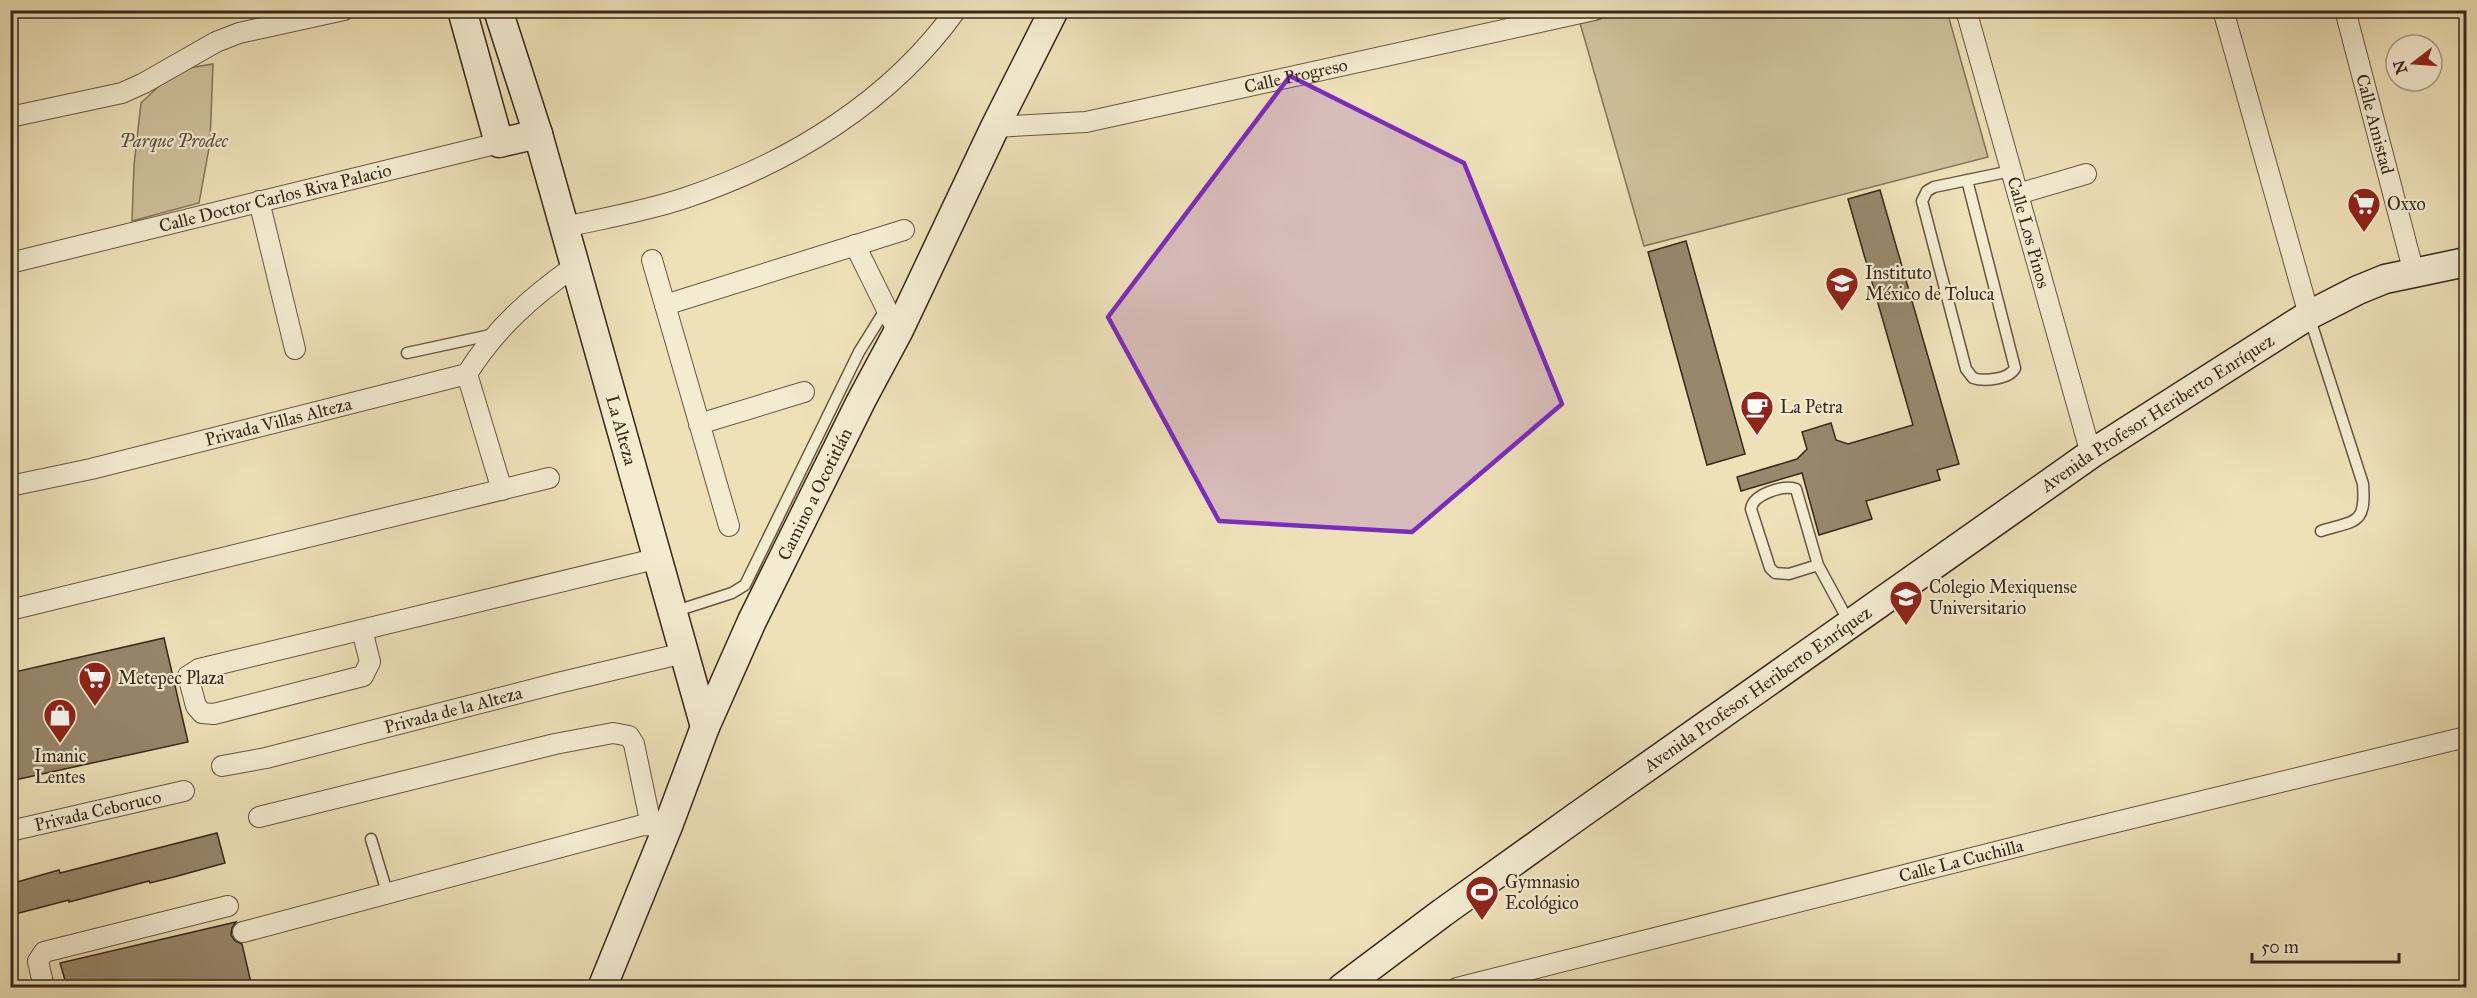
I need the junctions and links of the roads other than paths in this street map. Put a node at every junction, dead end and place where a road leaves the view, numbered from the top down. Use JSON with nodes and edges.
{"nodes":[{"id":1,"x":344,"y":10,"type":"edge"},
{"id":2,"x":462,"y":10,"type":"edge"},
{"id":3,"x":498,"y":10,"type":"edge"},
{"id":4,"x":956,"y":10,"type":"edge"},
{"id":5,"x":1054,"y":10,"type":"edge"},
{"id":6,"x":1594,"y":10,"type":"edge"},
{"id":7,"x":1966,"y":10,"type":"edge"},
{"id":8,"x":2223,"y":10,"type":"edge"},
{"id":9,"x":2345,"y":10,"type":"edge"},
{"id":10,"x":10,"y":117,"type":"edge"},
{"id":11,"x":995,"y":127,"type":"junction"},
{"id":12,"x":538,"y":134,"type":"junction"},
{"id":13,"x":499,"y":143,"type":"junction"},
{"id":14,"x":2011,"y":171,"type":"junction"},
{"id":15,"x":2086,"y":174,"type":"dead end"},
{"id":16,"x":1967,"y":180,"type":"junction"},
{"id":17,"x":2018,"y":194,"type":"junction"},
{"id":18,"x":259,"y":201,"type":"junction"},
{"id":19,"x":565,"y":227,"type":"junction"},
{"id":20,"x":904,"y":230,"type":"dead end"},
{"id":21,"x":855,"y":245,"type":"junction"},
{"id":22,"x":652,"y":260,"type":"dead end"},
{"id":23,"x":2466,"y":262,"type":"edge"},
{"id":24,"x":10,"y":263,"type":"edge"},
{"id":25,"x":575,"y":266,"type":"junction"},
{"id":26,"x":2414,"y":273,"type":"junction"},
{"id":27,"x":665,"y":305,"type":"junction"},
{"id":28,"x":887,"y":307,"type":"junction"},
{"id":29,"x":2309,"y":315,"type":"junction"},
{"id":30,"x":898,"y":332,"type":"junction"},
{"id":31,"x":496,"y":333,"type":"junction"},
{"id":32,"x":295,"y":349,"type":"dead end"},
{"id":33,"x":407,"y":353,"type":"dead end"},
{"id":34,"x":467,"y":374,"type":"junction"},
{"id":35,"x":804,"y":392,"type":"dead end"},
{"id":36,"x":699,"y":424,"type":"junction"},
{"id":37,"x":2091,"y":454,"type":"junction"},
{"id":38,"x":549,"y":478,"type":"dead end"},
{"id":39,"x":10,"y":486,"type":"edge"},
{"id":40,"x":502,"y":490,"type":"junction"},
{"id":41,"x":729,"y":526,"type":"dead end"},
{"id":42,"x":2321,"y":531,"type":"dead end"},
{"id":43,"x":659,"y":558,"type":"junction"},
{"id":44,"x":1818,"y":565,"type":"junction"},
{"id":45,"x":10,"y":610,"type":"edge"},
{"id":46,"x":673,"y":612,"type":"junction"},
{"id":47,"x":1849,"y":622,"type":"junction"},
{"id":48,"x":362,"y":630,"type":"junction"},
{"id":49,"x":684,"y":653,"type":"junction"},
{"id":50,"x":705,"y":728,"type":"junction"},
{"id":51,"x":2466,"y":737,"type":"edge"},
{"id":52,"x":222,"y":766,"type":"dead end"},
{"id":53,"x":184,"y":791,"type":"dead end"},
{"id":54,"x":259,"y":817,"type":"dead end"},
{"id":55,"x":660,"y":826,"type":"junction"},
{"id":56,"x":10,"y":831,"type":"edge"},
{"id":57,"x":371,"y":839,"type":"dead end"},
{"id":58,"x":387,"y":892,"type":"junction"},
{"id":59,"x":228,"y":906,"type":"dead end"},
{"id":60,"x":243,"y":932,"type":"dead end"},
{"id":61,"x":44,"y":987,"type":"edge"},
{"id":62,"x":602,"y":987,"type":"edge"},
{"id":63,"x":1342,"y":987,"type":"edge"},
{"id":64,"x":1457,"y":987,"type":"edge"}],
"edges":[{"from":1,"to":10,"type":"street"},
{"from":2,"to":13,"type":"main road"},
{"from":3,"to":12,"type":"main road","name":"La Alteza"},
{"from":4,"to":19,"type":"street"},
{"from":5,"to":11,"type":"main road","name":"Camino a Ocotitlán"},
{"from":6,"to":11,"type":"street","name":"Calle Progreso"},
{"from":7,"to":14,"type":"street","name":"Calle Los Pinos"},
{"from":8,"to":29,"type":"street"},
{"from":9,"to":26,"type":"street","name":"Calle Amistad"},
{"from":11,"to":30,"type":"main road","name":"Camino a Ocotitlán"},
{"from":12,"to":13,"type":"main road","name":"Calle Doctor Carlos Riva Palacio"},
{"from":12,"to":19,"type":"main road","name":"La Alteza"},
{"from":13,"to":18,"type":"street","name":"Calle Doctor Carlos Riva Palacio"},
{"from":14,"to":16,"type":"lane"},
{"from":14,"to":17,"type":"street","name":"Calle Los Pinos"},
{"from":15,"to":17,"type":"street"},
{"from":16,"to":16,"type":"lane"},
{"from":17,"to":37,"type":"street","name":"Calle Los Pinos"},
{"from":18,"to":24,"type":"street","name":"Calle Doctor Carlos Riva Palacio"},
{"from":18,"to":32,"type":"street"},
{"from":19,"to":25,"type":"main road","name":"La Alteza"},
{"from":20,"to":21,"type":"street"},
{"from":21,"to":27,"type":"street"},
{"from":21,"to":28,"type":"street"},
{"from":22,"to":27,"type":"street"},
{"from":23,"to":26,"type":"main road","name":"Avenida Profesor Heriberto Enríquez"},
{"from":25,"to":31,"type":"street"},
{"from":25,"to":43,"type":"main road","name":"La Alteza"},
{"from":26,"to":29,"type":"main road","name":"Avenida Profesor Heriberto Enríquez"},
{"from":27,"to":36,"type":"street"},
{"from":28,"to":30,"type":"street"},
{"from":28,"to":46,"type":"lane"},
{"from":29,"to":37,"type":"main road","name":"Avenida Profesor Heriberto Enríquez"},
{"from":29,"to":42,"type":"lane"},
{"from":30,"to":50,"type":"main road","name":"Camino a Ocotitlán"},
{"from":31,"to":33,"type":"lane"},
{"from":31,"to":34,"type":"street"},
{"from":34,"to":39,"type":"street","name":"Privada Villas Alteza"},
{"from":34,"to":40,"type":"street"},
{"from":35,"to":36,"type":"street"},
{"from":36,"to":41,"type":"street"},
{"from":37,"to":47,"type":"main road","name":"Avenida Profesor Heriberto Enríquez"},
{"from":38,"to":40,"type":"street"},
{"from":40,"to":45,"type":"street"},
{"from":43,"to":46,"type":"main road","name":"La Alteza"},
{"from":43,"to":48,"type":"street"},
{"from":44,"to":44,"type":"lane"},
{"from":44,"to":47,"type":"lane"},
{"from":46,"to":49,"type":"main road","name":"La Alteza"},
{"from":47,"to":63,"type":"main road","name":"Avenida Profesor Heriberto Enríquez"},
{"from":48,"to":48,"type":"street"},
{"from":49,"to":50,"type":"main road","name":"La Alteza"},
{"from":49,"to":52,"type":"street","name":"Privada de la Alteza"},
{"from":50,"to":55,"type":"main road","name":"Camino a Ocotitlán"},
{"from":51,"to":64,"type":"street","name":"Calle La Cuchilla"},
{"from":53,"to":56,"type":"street","name":"Privada Ceboruco"},
{"from":54,"to":55,"type":"street"},
{"from":55,"to":58,"type":"street"},
{"from":55,"to":62,"type":"main road","name":"Camino a Ocotitlán"},
{"from":57,"to":58,"type":"lane"},
{"from":58,"to":60,"type":"street"},
{"from":59,"to":61,"type":"street"}]}
